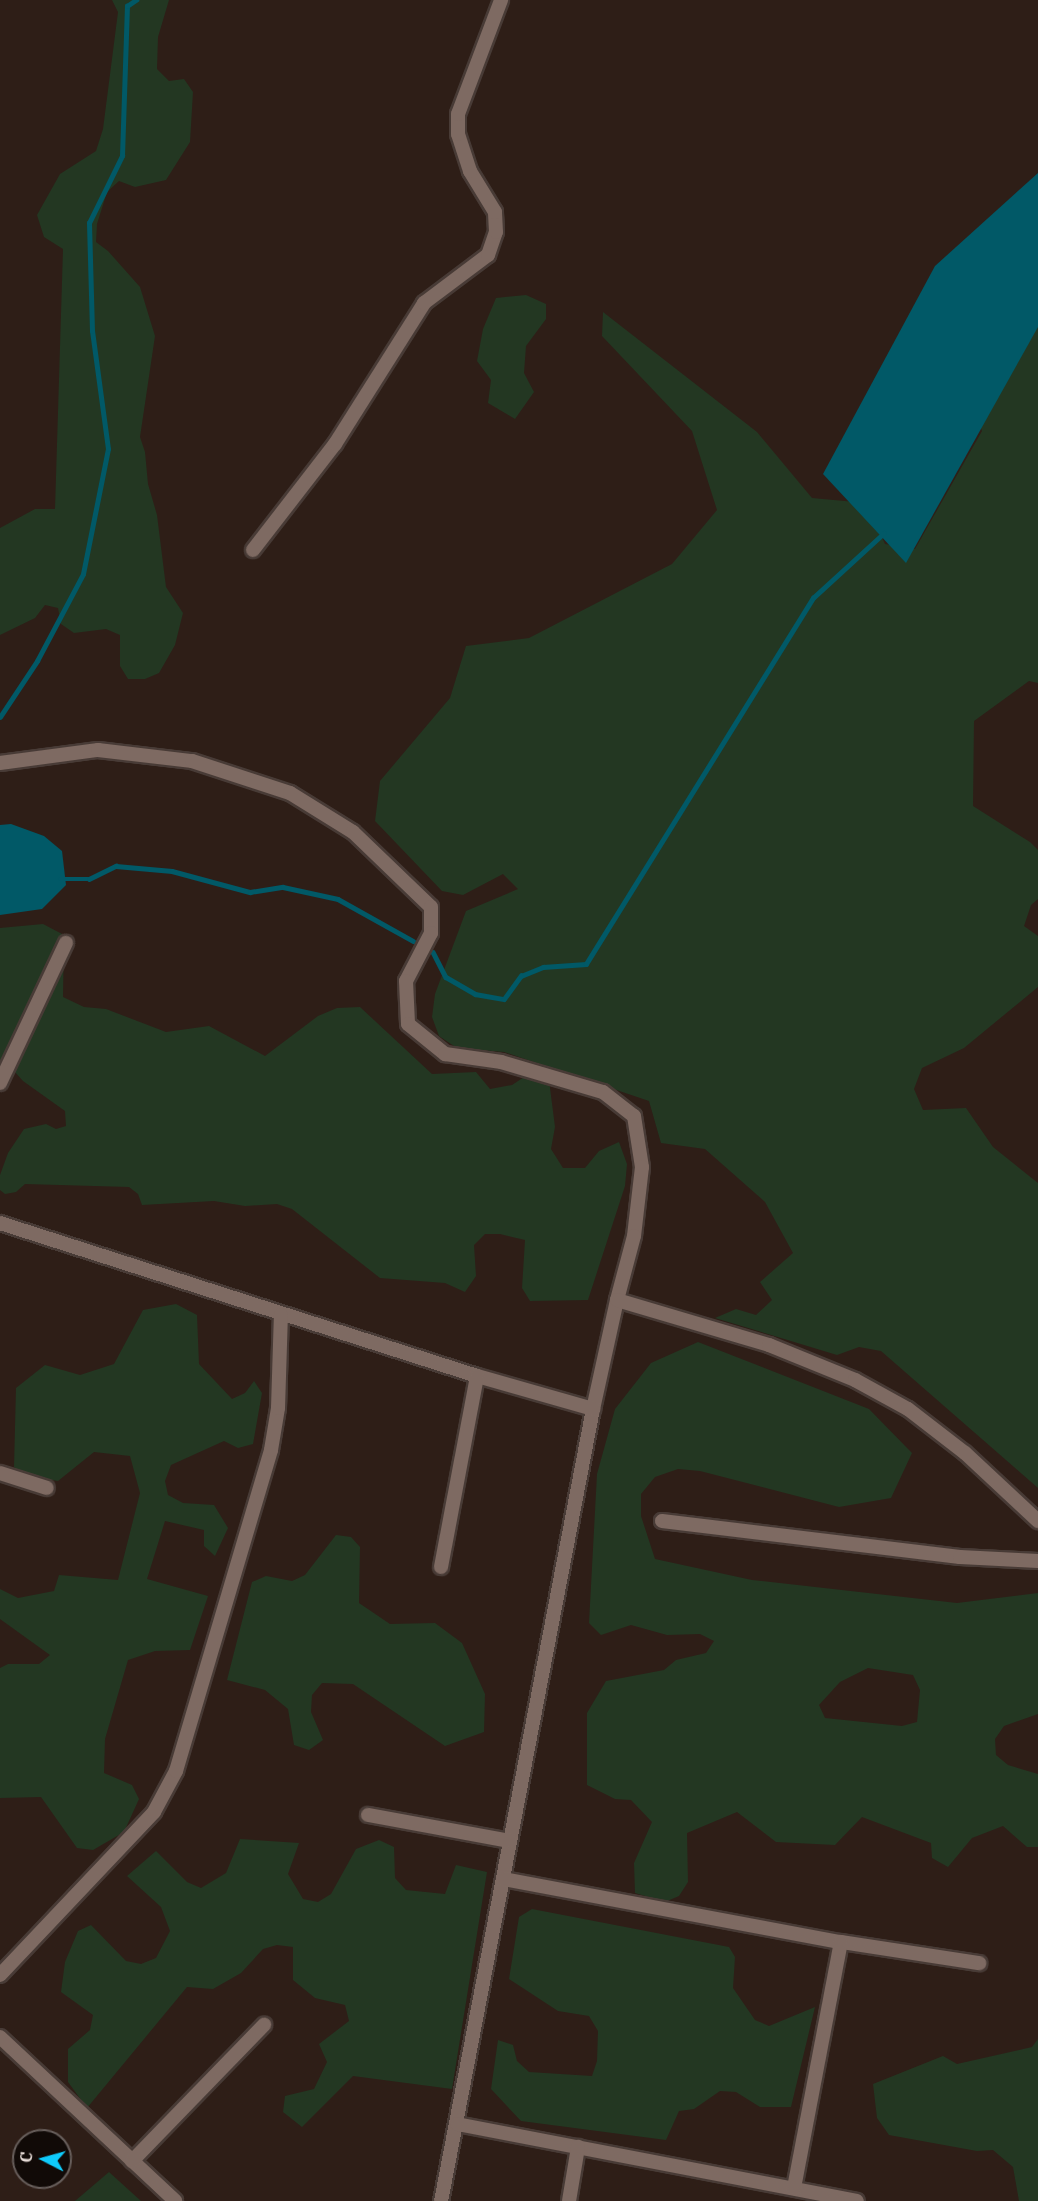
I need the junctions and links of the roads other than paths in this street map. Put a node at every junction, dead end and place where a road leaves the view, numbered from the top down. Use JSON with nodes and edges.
{"nodes":[{"id":1,"x":501,"y":0,"type":"edge"},
{"id":2,"x":253,"y":550,"type":"dead end"},
{"id":3,"x":0,"y":763,"type":"edge"},
{"id":4,"x":66,"y":943,"type":"dead end"},
{"id":5,"x":0,"y":1083,"type":"edge"},
{"id":6,"x":0,"y":1223,"type":"edge"},
{"id":7,"x":616,"y":1300,"type":"junction"},
{"id":8,"x":281,"y":1315,"type":"junction"},
{"id":9,"x":477,"y":1376,"type":"junction"},
{"id":10,"x":593,"y":1409,"type":"junction"},
{"id":11,"x":0,"y":1473,"type":"edge"},
{"id":12,"x":47,"y":1488,"type":"dead end"},
{"id":13,"x":662,"y":1521,"type":"dead end"},
{"id":14,"x":1038,"y":1521,"type":"edge"},
{"id":15,"x":1038,"y":1561,"type":"edge"},
{"id":16,"x":441,"y":1567,"type":"dead end"},
{"id":17,"x":368,"y":1815,"type":"dead end"},
{"id":18,"x":510,"y":1840,"type":"junction"},
{"id":19,"x":503,"y":1879,"type":"junction"},
{"id":20,"x":841,"y":1942,"type":"junction"},
{"id":21,"x":979,"y":1963,"type":"dead end"},
{"id":22,"x":0,"y":1976,"type":"edge"},
{"id":23,"x":264,"y":2025,"type":"dead end"},
{"id":24,"x":0,"y":2037,"type":"edge"},
{"id":25,"x":457,"y":2124,"type":"junction"},
{"id":26,"x":578,"y":2147,"type":"junction"},
{"id":27,"x":132,"y":2161,"type":"junction"},
{"id":28,"x":794,"y":2188,"type":"junction"},
{"id":29,"x":812,"y":2196,"type":"edge"},
{"id":30,"x":175,"y":2201,"type":"edge"},
{"id":31,"x":441,"y":2201,"type":"edge"},
{"id":32,"x":569,"y":2201,"type":"edge"},
{"id":33,"x":857,"y":2201,"type":"edge"}],
"edges":[{"from":1,"to":2,"type":"street"},
{"from":3,"to":7,"type":"street"},
{"from":4,"to":5,"type":"street"},
{"from":6,"to":8,"type":"street"},
{"from":7,"to":10,"type":"street"},
{"from":7,"to":14,"type":"street"},
{"from":8,"to":9,"type":"street"},
{"from":8,"to":22,"type":"street"},
{"from":9,"to":10,"type":"street"},
{"from":9,"to":16,"type":"street"},
{"from":10,"to":18,"type":"street"},
{"from":11,"to":12,"type":"street"},
{"from":13,"to":15,"type":"street"},
{"from":17,"to":18,"type":"street"},
{"from":18,"to":19,"type":"street"},
{"from":19,"to":20,"type":"street"},
{"from":19,"to":25,"type":"street"},
{"from":20,"to":21,"type":"street"},
{"from":20,"to":28,"type":"street"},
{"from":23,"to":27,"type":"street"},
{"from":24,"to":27,"type":"street"},
{"from":25,"to":26,"type":"street"},
{"from":25,"to":31,"type":"street"},
{"from":26,"to":28,"type":"street"},
{"from":26,"to":32,"type":"street"},
{"from":27,"to":30,"type":"street"},
{"from":28,"to":29,"type":"street"},
{"from":29,"to":33,"type":"street"}]}
